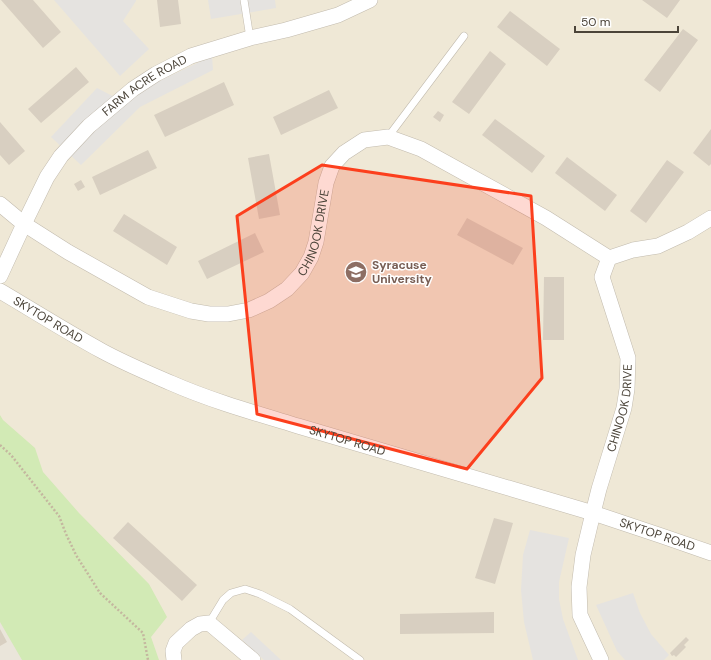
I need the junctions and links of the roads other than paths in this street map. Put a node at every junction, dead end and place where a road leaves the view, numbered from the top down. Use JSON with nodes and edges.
{"nodes":[{"id":1,"x":244,"y":0,"type":"edge"},
{"id":2,"x":370,"y":0,"type":"edge"},
{"id":3,"x":464,"y":36,"type":"dead end"},
{"id":4,"x":250,"y":38,"type":"junction"},
{"id":5,"x":388,"y":137,"type":"junction"},
{"id":6,"x":0,"y":204,"type":"edge"},
{"id":7,"x":711,"y":218,"type":"edge"},
{"id":8,"x":24,"y":224,"type":"junction"},
{"id":9,"x":609,"y":258,"type":"junction"},
{"id":10,"x":0,"y":276,"type":"edge"},
{"id":11,"x":0,"y":291,"type":"edge"},
{"id":12,"x":593,"y":513,"type":"junction"},
{"id":13,"x":711,"y":553,"type":"edge"},
{"id":14,"x":210,"y":623,"type":"junction"},
{"id":15,"x":247,"y":658,"type":"edge"},
{"id":16,"x":174,"y":660,"type":"edge"},
{"id":17,"x":360,"y":660,"type":"edge"},
{"id":18,"x":601,"y":660,"type":"edge"}],
"edges":[{"from":1,"to":4,"type":"lane"},
{"from":2,"to":4,"type":"street","name":"FARM ACRE ROAD"},
{"from":3,"to":5,"type":"lane"},
{"from":4,"to":8,"type":"street","name":"FARM ACRE ROAD"},
{"from":5,"to":8,"type":"street","name":"CHINOOK DRIVE"},
{"from":5,"to":9,"type":"street","name":"CHINOOK DRIVE"},
{"from":6,"to":8,"type":"street","name":"CHINOOK DRIVE"},
{"from":7,"to":9,"type":"street"},
{"from":8,"to":10,"type":"street","name":"FARM ACRE ROAD"},
{"from":9,"to":12,"type":"street","name":"CHINOOK DRIVE"},
{"from":11,"to":12,"type":"street","name":"SKYTOP ROAD"},
{"from":12,"to":13,"type":"street","name":"SKYTOP ROAD"},
{"from":12,"to":18,"type":"street","name":"CHINOOK DRIVE"},
{"from":14,"to":15,"type":"street"},
{"from":14,"to":16,"type":"street"},
{"from":14,"to":17,"type":"lane"}]}
